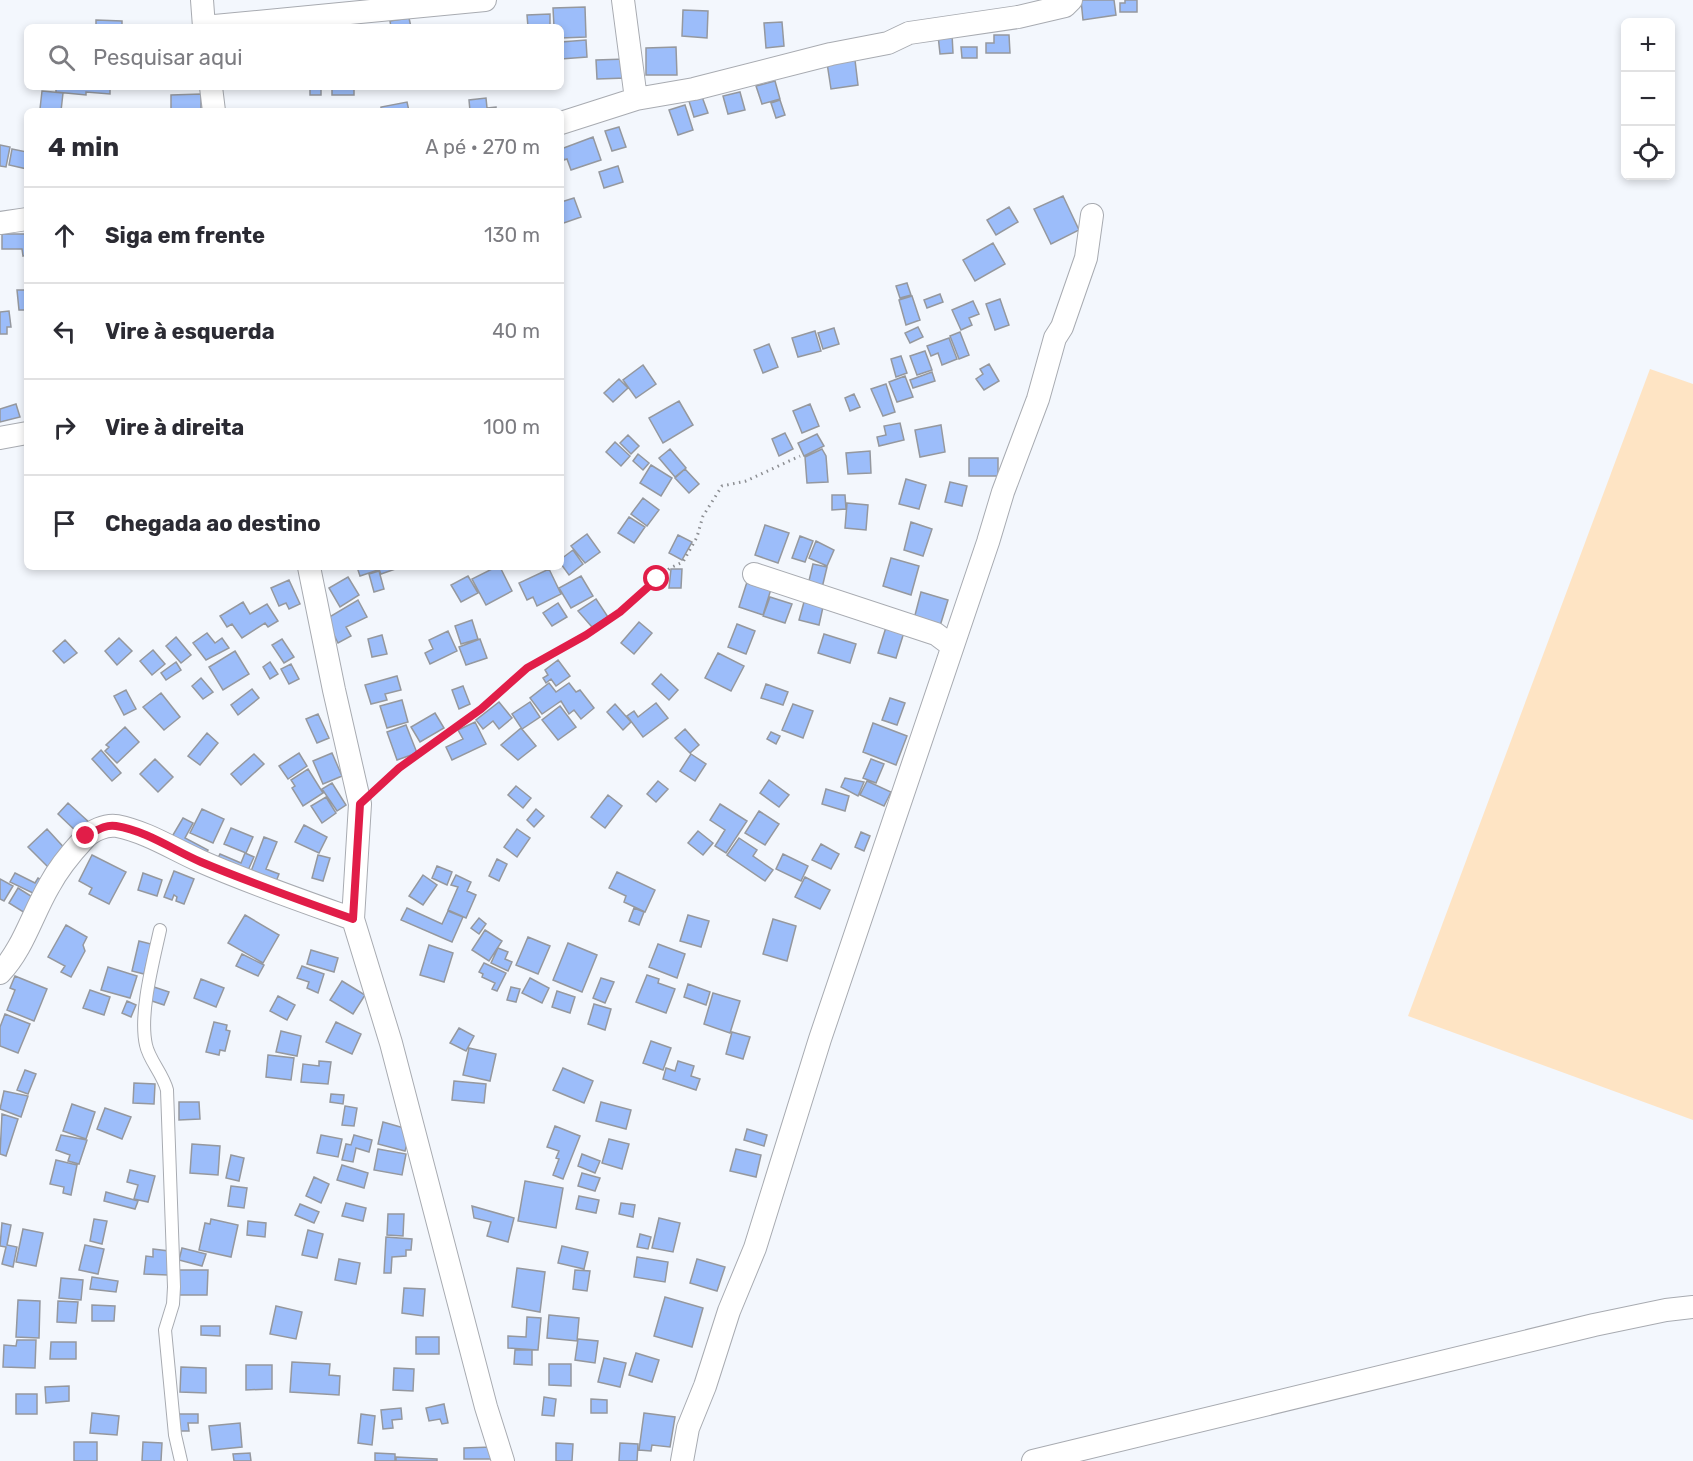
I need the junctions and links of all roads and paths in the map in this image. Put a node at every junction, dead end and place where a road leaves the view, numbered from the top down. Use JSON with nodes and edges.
{"nodes":[{"id":1,"x":202,"y":0,"type":"edge"},
{"id":2,"x":485,"y":0,"type":"edge"},
{"id":3,"x":623,"y":0,"type":"edge"},
{"id":4,"x":1071,"y":0,"type":"edge"},
{"id":5,"x":204,"y":24,"type":"edge"},
{"id":6,"x":235,"y":24,"type":"edge"},
{"id":7,"x":211,"y":90,"type":"edge"},
{"id":8,"x":636,"y":99,"type":"junction"},
{"id":9,"x":214,"y":108,"type":"edge"},
{"id":10,"x":564,"y":122,"type":"edge"},
{"id":11,"x":1092,"y":215,"type":"dead end"},
{"id":12,"x":24,"y":219,"type":"edge"},
{"id":13,"x":0,"y":223,"type":"edge"},
{"id":14,"x":24,"y":434,"type":"edge"},
{"id":15,"x":0,"y":438,"type":"edge"},
{"id":16,"x":800,"y":456,"type":"dead end"},
{"id":17,"x":310,"y":570,"type":"edge"},
{"id":18,"x":754,"y":573,"type":"dead end"},
{"id":19,"x":951,"y":646,"type":"junction"},
{"id":20,"x":360,"y":804,"type":"junction"},
{"id":21,"x":353,"y":919,"type":"junction"},
{"id":22,"x":160,"y":930,"type":"dead end"},
{"id":23,"x":0,"y":973,"type":"edge"},
{"id":24,"x":1693,"y":1307,"type":"edge"},
{"id":25,"x":180,"y":1461,"type":"edge"},
{"id":26,"x":503,"y":1461,"type":"edge"},
{"id":27,"x":682,"y":1461,"type":"edge"},
{"id":28,"x":1033,"y":1461,"type":"edge"}],
"edges":[{"from":1,"to":5,"type":"street"},
{"from":2,"to":6,"type":"street"},
{"from":3,"to":8,"type":"street"},
{"from":4,"to":8,"type":"street"},
{"from":7,"to":9,"type":"street"},
{"from":8,"to":10,"type":"street"},
{"from":11,"to":19,"type":"street"},
{"from":12,"to":13,"type":"street"},
{"from":14,"to":15,"type":"street"},
{"from":16,"to":20,"type":"path"},
{"from":17,"to":20,"type":"street"},
{"from":18,"to":19,"type":"street"},
{"from":19,"to":27,"type":"street"},
{"from":20,"to":21,"type":"street"},
{"from":21,"to":23,"type":"street"},
{"from":21,"to":26,"type":"street"},
{"from":22,"to":25,"type":"lane"},
{"from":24,"to":28,"type":"street"}]}
